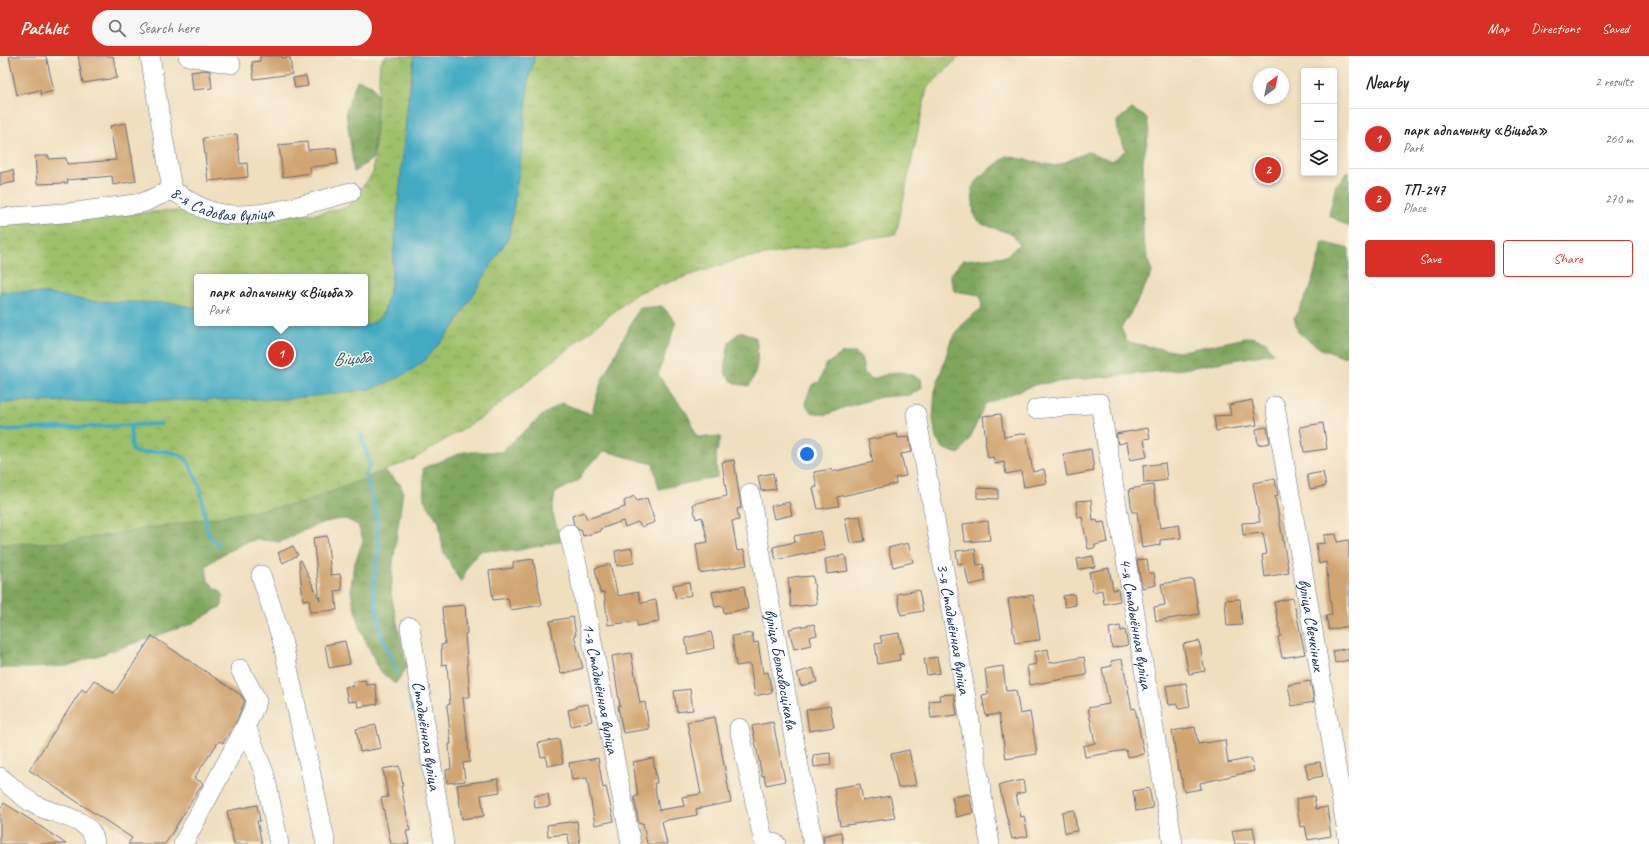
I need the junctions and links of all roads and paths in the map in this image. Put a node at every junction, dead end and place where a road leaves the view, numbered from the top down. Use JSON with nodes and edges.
{"nodes":[{"id":1,"x":150,"y":56,"type":"edge"},
{"id":2,"x":188,"y":56,"type":"edge"},
{"id":3,"x":231,"y":64,"type":"dead end"},
{"id":4,"x":172,"y":190,"type":"junction"},
{"id":5,"x":351,"y":192,"type":"dead end"},
{"id":6,"x":0,"y":218,"type":"edge"},
{"id":7,"x":1275,"y":406,"type":"dead end"},
{"id":8,"x":1036,"y":409,"type":"dead end"},
{"id":9,"x":916,"y":414,"type":"dead end"},
{"id":10,"x":750,"y":494,"type":"dead end"},
{"id":11,"x":569,"y":534,"type":"dead end"},
{"id":12,"x":261,"y":574,"type":"dead end"},
{"id":13,"x":410,"y":627,"type":"dead end"},
{"id":14,"x":240,"y":669,"type":"dead end"},
{"id":15,"x":246,"y":726,"type":"junction"},
{"id":16,"x":739,"y":728,"type":"dead end"},
{"id":17,"x":0,"y":777,"type":"edge"},
{"id":18,"x":95,"y":844,"type":"edge"},
{"id":19,"x":183,"y":844,"type":"edge"},
{"id":20,"x":279,"y":844,"type":"edge"},
{"id":21,"x":326,"y":844,"type":"edge"},
{"id":22,"x":444,"y":844,"type":"edge"},
{"id":23,"x":631,"y":844,"type":"edge"},
{"id":24,"x":776,"y":844,"type":"edge"},
{"id":25,"x":813,"y":844,"type":"edge"},
{"id":26,"x":990,"y":844,"type":"edge"},
{"id":27,"x":1173,"y":844,"type":"edge"},
{"id":28,"x":1349,"y":844,"type":"edge"}],
"edges":[{"from":1,"to":4,"type":"street"},
{"from":2,"to":3,"type":"street"},
{"from":4,"to":5,"type":"street","name":"8-я Садовая вуліца"},
{"from":4,"to":6,"type":"street","name":"8-я Садовая вуліца"},
{"from":7,"to":28,"type":"street","name":"вуліца Свечкіных"},
{"from":8,"to":27,"type":"street","name":"4-я Стадыённая вуліца"},
{"from":9,"to":26,"type":"street","name":"3-я Стадыённая вуліца"},
{"from":10,"to":25,"type":"street","name":"вуліца Белахвосцікава"},
{"from":11,"to":23,"type":"street","name":"1-я Стадыённая вуліца"},
{"from":12,"to":21,"type":"street"},
{"from":13,"to":22,"type":"street","name":"Стадыённая вуліца"},
{"from":14,"to":15,"type":"street"},
{"from":15,"to":19,"type":"street"},
{"from":15,"to":20,"type":"street"},
{"from":16,"to":24,"type":"street"},
{"from":17,"to":18,"type":"street"}]}
